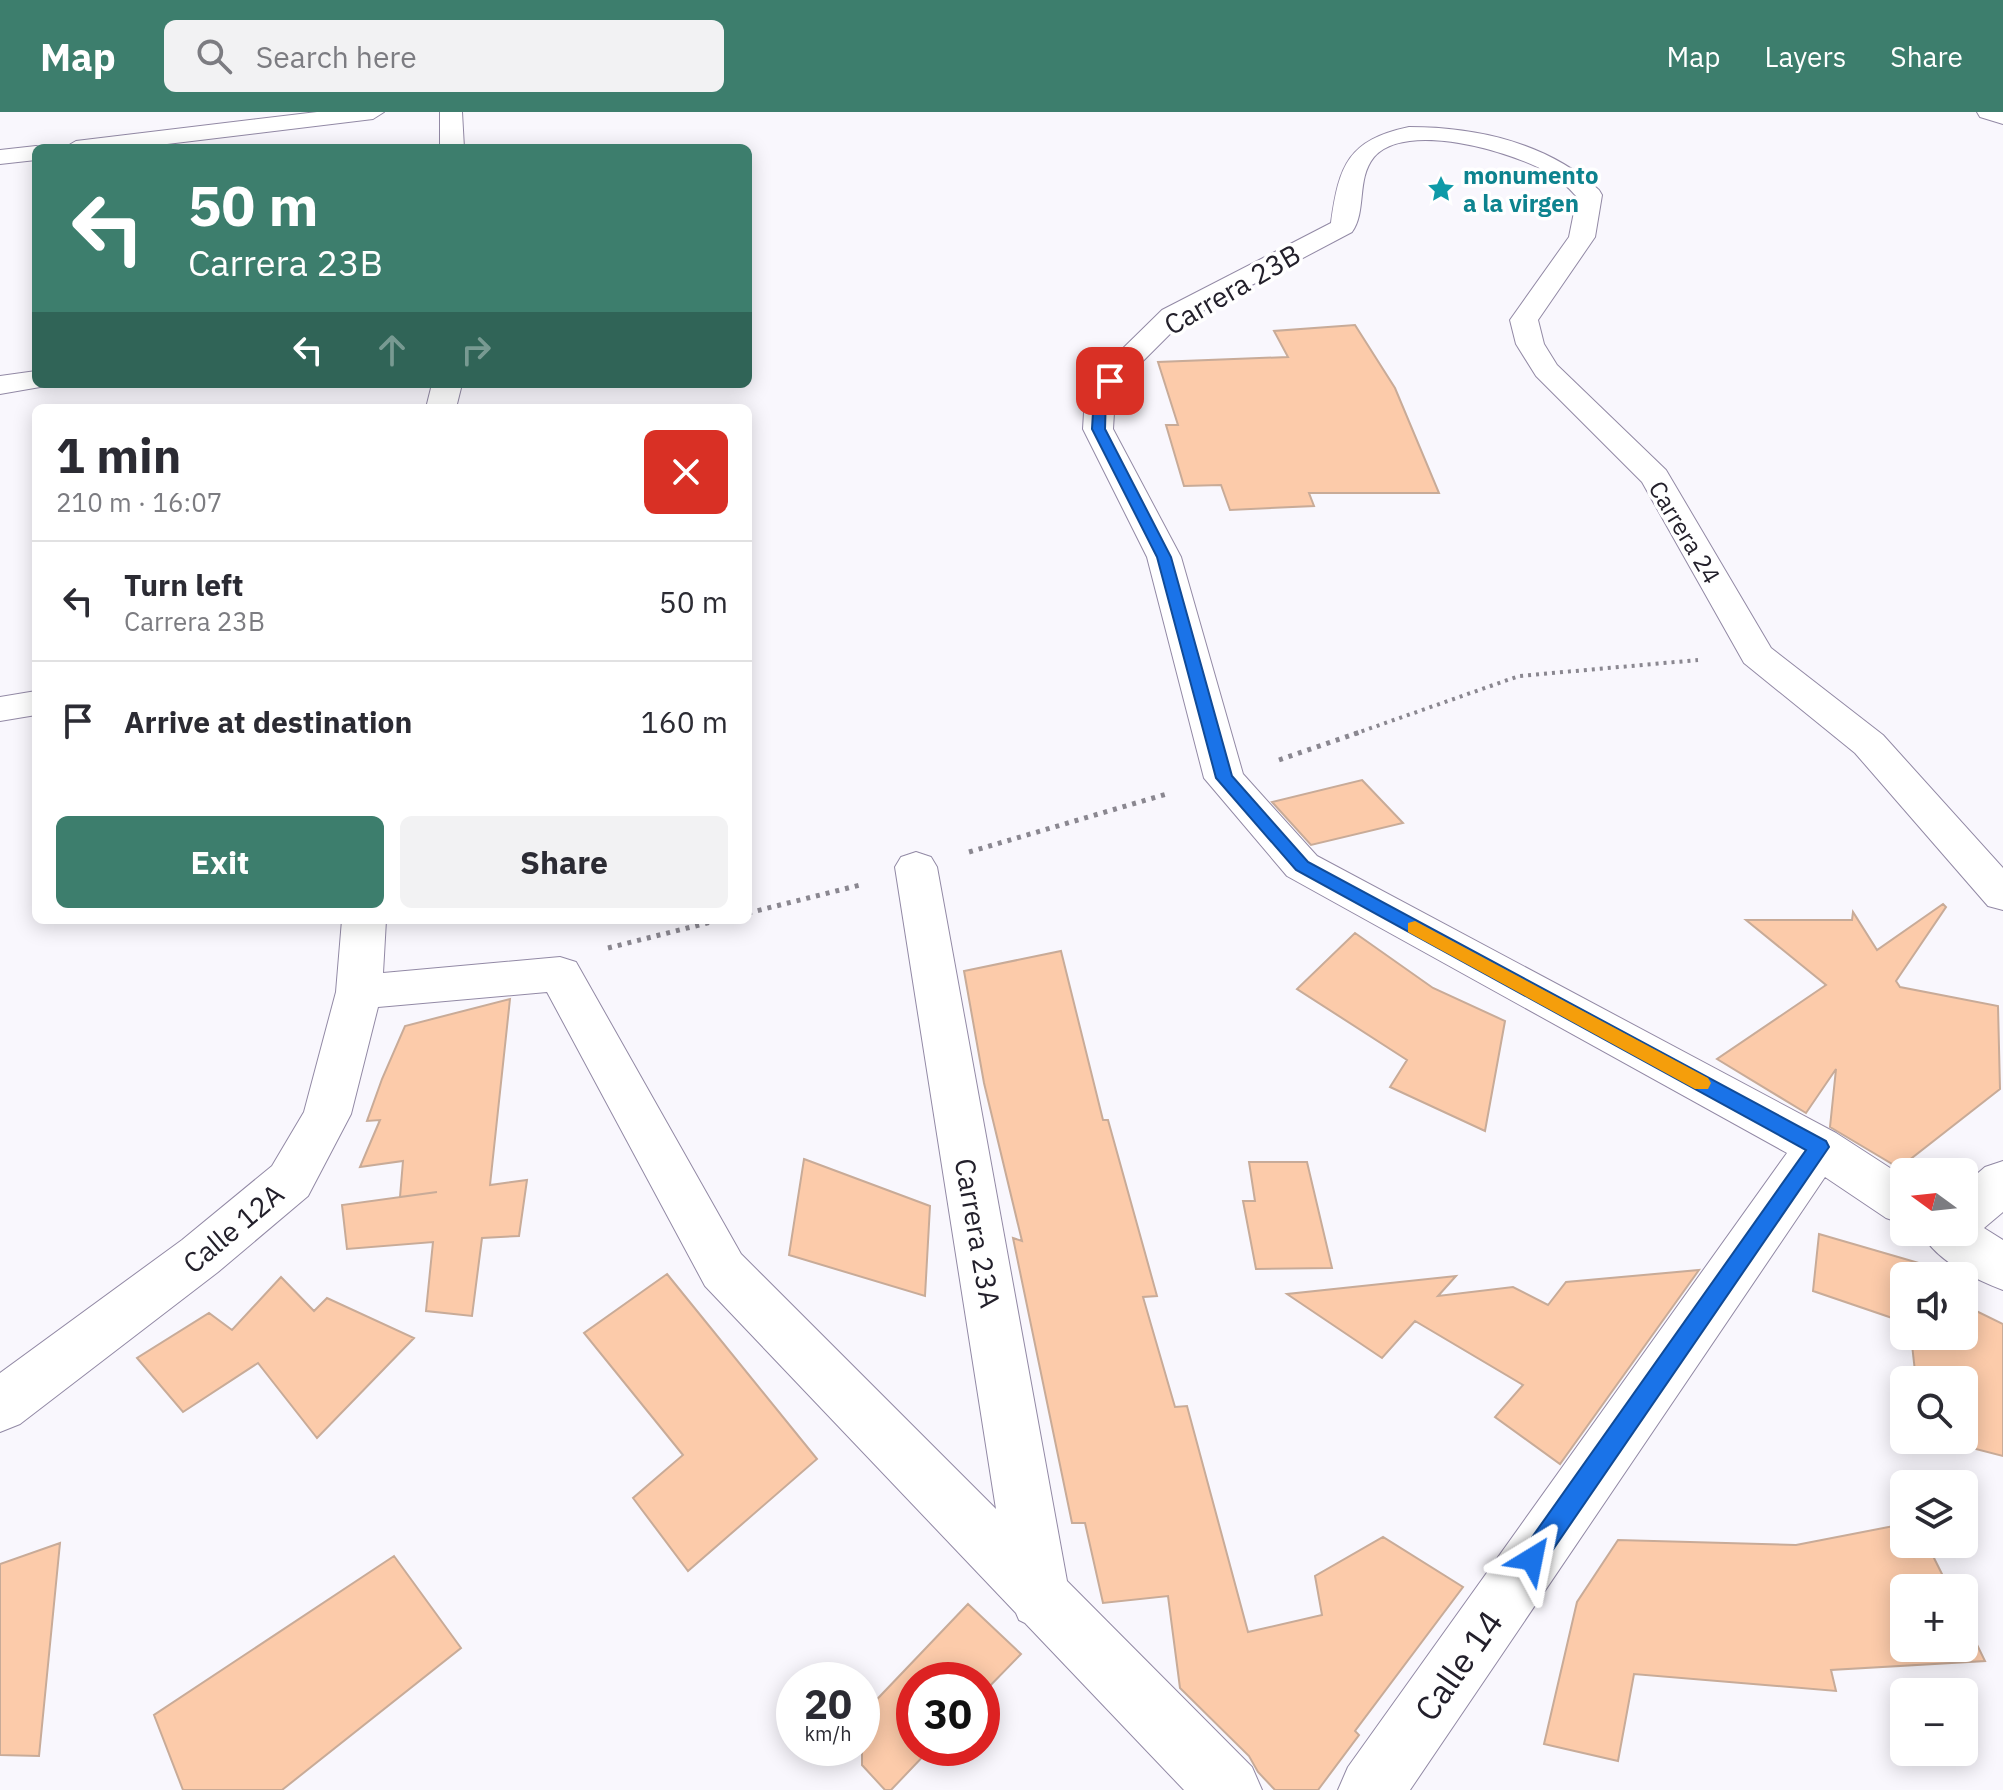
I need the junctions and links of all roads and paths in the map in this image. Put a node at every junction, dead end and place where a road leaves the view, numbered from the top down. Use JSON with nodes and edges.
{"nodes":[{"id":1,"x":373,"y":112,"type":"edge"},
{"id":2,"x":451,"y":112,"type":"edge"},
{"id":3,"x":1988,"y":112,"type":"edge"},
{"id":4,"x":2003,"y":117,"type":"edge"},
{"id":5,"x":1436,"y":135,"type":"joint"},
{"id":6,"x":109,"y":144,"type":"edge"},
{"id":7,"x":452,"y":144,"type":"edge"},
{"id":8,"x":32,"y":153,"type":"edge"},
{"id":9,"x":0,"y":157,"type":"edge"},
{"id":10,"x":32,"y":381,"type":"edge"},
{"id":11,"x":0,"y":385,"type":"edge"},
{"id":12,"x":32,"y":704,"type":"edge"},
{"id":13,"x":0,"y":709,"type":"edge"},
{"id":14,"x":916,"y":867,"type":"dead end"},
{"id":15,"x":2003,"y":895,"type":"edge"},
{"id":16,"x":364,"y":924,"type":"edge"},
{"id":17,"x":360,"y":984,"type":"junction"},
{"id":18,"x":1819,"y":1147,"type":"junction"},
{"id":19,"x":2003,"y":1182,"type":"edge"},
{"id":20,"x":1890,"y":1194,"type":"edge"},
{"id":21,"x":1978,"y":1203,"type":"edge"},
{"id":22,"x":1969,"y":1246,"type":"edge"},
{"id":23,"x":2003,"y":1267,"type":"edge"},
{"id":24,"x":0,"y":1406,"type":"edge"},
{"id":25,"x":1040,"y":1599,"type":"junction"},
{"id":26,"x":1229,"y":1790,"type":"edge"},
{"id":27,"x":1371,"y":1790,"type":"edge"}],
"edges":[{"from":1,"to":6,"type":"street"},
{"from":2,"to":7,"type":"street"},
{"from":3,"to":4,"type":"street"},
{"from":5,"to":15,"type":"street","name":"Carrera 24"},
{"from":5,"to":18,"type":"street","name":"Carrera 23B"},
{"from":8,"to":9,"type":"street"},
{"from":10,"to":11,"type":"street"},
{"from":12,"to":13,"type":"street"},
{"from":14,"to":25,"type":"street","name":"Carrera 23A"},
{"from":16,"to":17,"type":"street","name":"Calle 12A"},
{"from":17,"to":24,"type":"street","name":"Calle 12A"},
{"from":17,"to":25,"type":"street"},
{"from":18,"to":20,"type":"street","name":"Carrera 23B"},
{"from":18,"to":27,"type":"street","name":"Calle 14"},
{"from":19,"to":21,"type":"street"},
{"from":22,"to":23,"type":"street"},
{"from":25,"to":26,"type":"street"}]}
